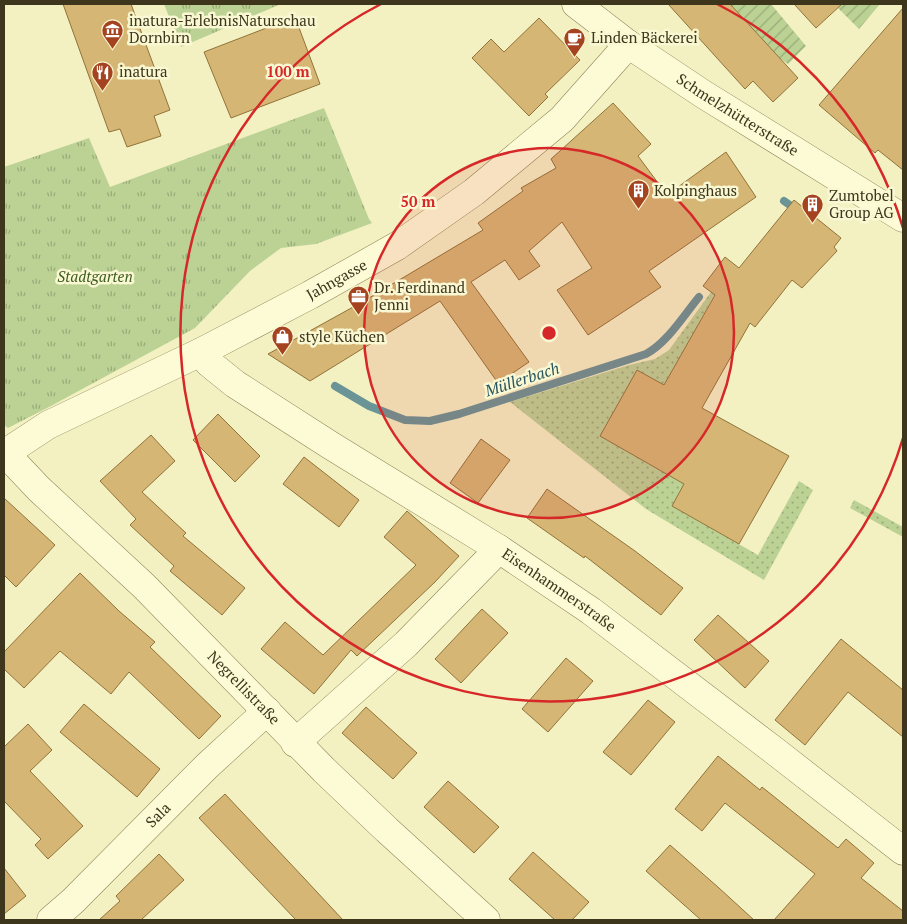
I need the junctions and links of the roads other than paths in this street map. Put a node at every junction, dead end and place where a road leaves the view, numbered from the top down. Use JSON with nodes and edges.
{"nodes":[{"id":1,"x":576,"y":4,"type":"edge"},
{"id":2,"x":628,"y":44,"type":"junction"},
{"id":3,"x":903,"y":218,"type":"edge"},
{"id":4,"x":201,"y":352,"type":"junction"},
{"id":5,"x":4,"y":453,"type":"edge"},
{"id":6,"x":499,"y":549,"type":"junction"},
{"id":7,"x":267,"y":711,"type":"junction"},
{"id":8,"x":296,"y":742,"type":"junction"},
{"id":9,"x":903,"y":851,"type":"edge"},
{"id":10,"x":51,"y":920,"type":"edge"},
{"id":11,"x":486,"y":920,"type":"edge"}],
"edges":[{"from":1,"to":2,"type":"street","name":"Schmelzhütterstraße"},
{"from":2,"to":3,"type":"street","name":"Schmelzhütterstraße"},
{"from":2,"to":4,"type":"street","name":"Jahngasse"},
{"from":4,"to":5,"type":"street","name":"Jahngasse"},
{"from":4,"to":6,"type":"street","name":"Eisenhammerstraße"},
{"from":5,"to":7,"type":"street","name":"Negrellistraße"},
{"from":6,"to":8,"type":"street"},
{"from":6,"to":9,"type":"street","name":"Eisenhammerstraße"},
{"from":7,"to":8,"type":"street","name":"Negrellistraße"},
{"from":7,"to":10,"type":"street","name":"Sala"},
{"from":8,"to":11,"type":"street","name":"Negrellistraße"}]}
